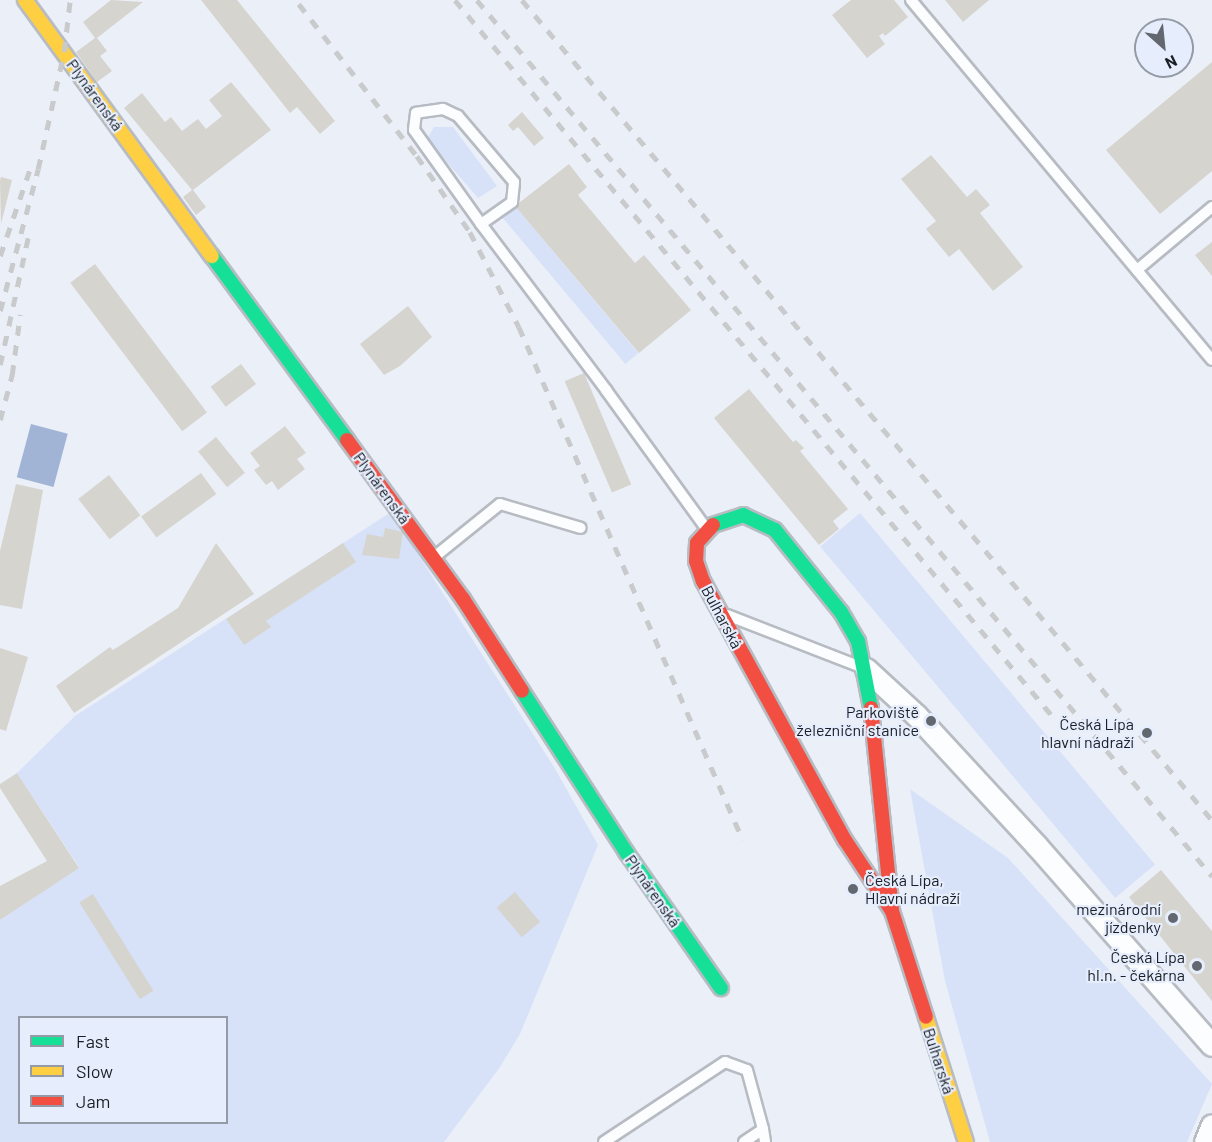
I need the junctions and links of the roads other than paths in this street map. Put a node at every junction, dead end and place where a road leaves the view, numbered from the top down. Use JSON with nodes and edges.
{"nodes":[{"id":1,"x":25,"y":0,"type":"edge"},
{"id":2,"x":911,"y":0,"type":"edge"},
{"id":3,"x":1212,"y":207,"type":"edge"},
{"id":4,"x":481,"y":224,"type":"junction"},
{"id":5,"x":1137,"y":270,"type":"junction"},
{"id":6,"x":1212,"y":360,"type":"edge"},
{"id":7,"x":581,"y":528,"type":"dead end"},
{"id":8,"x":706,"y":529,"type":"junction"},
{"id":9,"x":433,"y":558,"type":"junction"},
{"id":10,"x":719,"y":611,"type":"junction"},
{"id":11,"x":866,"y":669,"type":"junction"},
{"id":12,"x":892,"y":912,"type":"junction"},
{"id":13,"x":721,"y":988,"type":"dead end"},
{"id":14,"x":1212,"y":1045,"type":"edge"},
{"id":15,"x":1212,"y":1125,"type":"edge"},
{"id":16,"x":763,"y":1129,"type":"junction"},
{"id":17,"x":604,"y":1142,"type":"edge"},
{"id":18,"x":744,"y":1142,"type":"edge"},
{"id":19,"x":765,"y":1142,"type":"edge"},
{"id":20,"x":966,"y":1142,"type":"edge"},
{"id":21,"x":1205,"y":1142,"type":"edge"}],
"edges":[{"from":1,"to":9,"type":"street","name":"Plynárenská"},
{"from":2,"to":5,"type":"lane"},
{"from":3,"to":5,"type":"lane"},
{"from":4,"to":4,"type":"lane"},
{"from":4,"to":8,"type":"lane"},
{"from":5,"to":6,"type":"lane"},
{"from":7,"to":9,"type":"lane"},
{"from":8,"to":10,"type":"street","name":"Bulharská"},
{"from":8,"to":11,"type":"street","name":"Bulharská"},
{"from":9,"to":13,"type":"street","name":"Plynárenská"},
{"from":10,"to":11,"type":"lane"},
{"from":10,"to":12,"type":"street","name":"Bulharská"},
{"from":11,"to":12,"type":"street","name":"Bulharská"},
{"from":11,"to":14,"type":"street"},
{"from":12,"to":20,"type":"street","name":"Bulharská"},
{"from":15,"to":21,"type":"street"},
{"from":16,"to":17,"type":"lane"},
{"from":16,"to":18,"type":"lane"},
{"from":16,"to":19,"type":"lane"}]}
